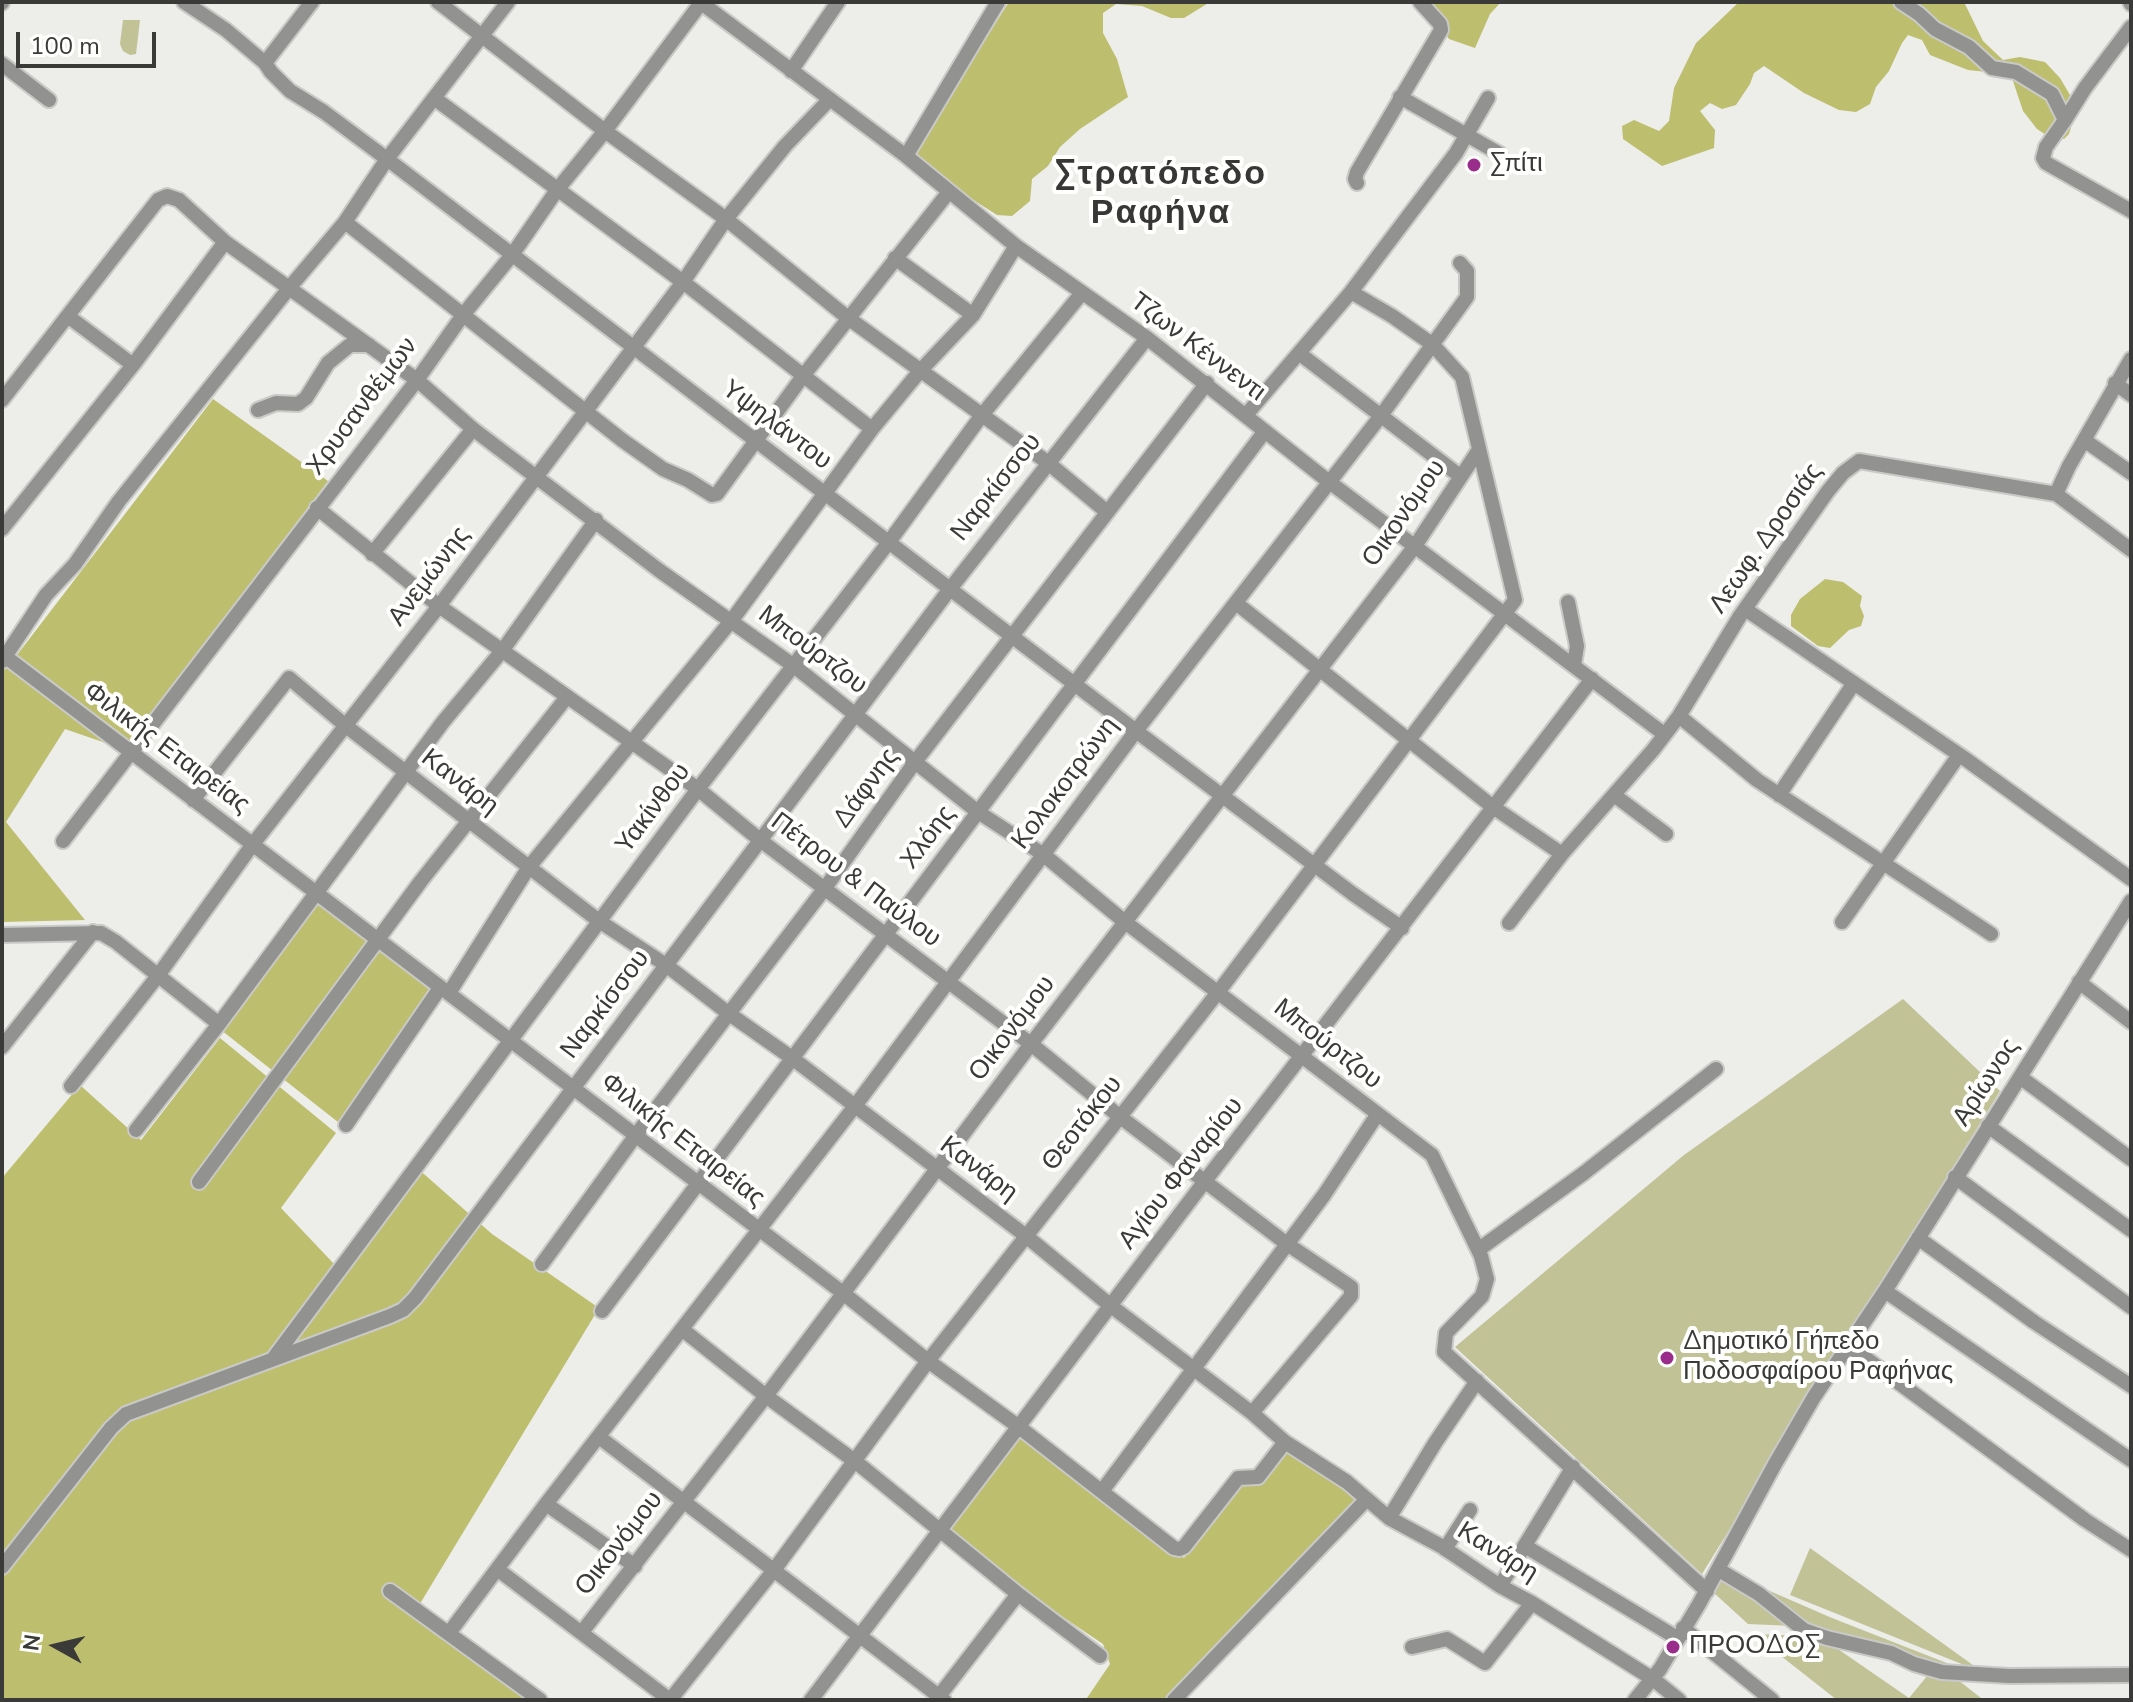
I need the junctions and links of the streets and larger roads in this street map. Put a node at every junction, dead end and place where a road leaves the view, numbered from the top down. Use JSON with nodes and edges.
{"nodes":[{"id":1,"x":184,"y":2,"type":"edge"},
{"id":2,"x":312,"y":2,"type":"edge"},
{"id":3,"x":438,"y":2,"type":"edge"},
{"id":4,"x":508,"y":2,"type":"edge"},
{"id":5,"x":701,"y":2,"type":"edge"},
{"id":6,"x":838,"y":2,"type":"edge"},
{"id":7,"x":998,"y":2,"type":"edge"},
{"id":8,"x":1420,"y":2,"type":"edge"},
{"id":9,"x":1901,"y":2,"type":"edge"},
{"id":10,"x":2131,"y":27,"type":"edge"},
{"id":11,"x":482,"y":36,"type":"junction"},
{"id":12,"x":265,"y":63,"type":"junction"},
{"id":13,"x":2,"y":64,"type":"edge"},
{"id":14,"x":791,"y":71,"type":"junction"},
{"id":15,"x":1400,"y":97,"type":"junction"},
{"id":16,"x":434,"y":98,"type":"junction"},
{"id":17,"x":1488,"y":98,"type":"dead end"},
{"id":18,"x":830,"y":99,"type":"junction"},
{"id":19,"x":49,"y":100,"type":"dead end"},
{"id":20,"x":2065,"y":120,"type":"junction"},
{"id":21,"x":605,"y":131,"type":"junction"},
{"id":22,"x":1468,"y":134,"type":"junction"},
{"id":23,"x":1500,"y":154,"type":"dead end"},
{"id":24,"x":906,"y":156,"type":"junction"},
{"id":25,"x":387,"y":159,"type":"junction"},
{"id":26,"x":1357,"y":183,"type":"dead end"},
{"id":27,"x":557,"y":190,"type":"junction"},
{"id":28,"x":948,"y":193,"type":"junction"},
{"id":29,"x":2131,"y":211,"type":"edge"},
{"id":30,"x":726,"y":219,"type":"junction"},
{"id":31,"x":345,"y":222,"type":"junction"},
{"id":32,"x":225,"y":242,"type":"junction"},
{"id":33,"x":1016,"y":246,"type":"junction"},
{"id":34,"x":512,"y":255,"type":"junction"},
{"id":35,"x":895,"y":258,"type":"junction"},
{"id":36,"x":1460,"y":263,"type":"dead end"},
{"id":37,"x":683,"y":282,"type":"junction"},
{"id":38,"x":290,"y":287,"type":"junction"},
{"id":39,"x":1351,"y":292,"type":"junction"},
{"id":40,"x":1082,"y":293,"type":"junction"},
{"id":41,"x":463,"y":315,"type":"junction"},
{"id":42,"x":973,"y":315,"type":"junction"},
{"id":43,"x":69,"y":317,"type":"junction"},
{"id":44,"x":848,"y":318,"type":"junction"},
{"id":45,"x":1147,"y":338,"type":"junction"},
{"id":46,"x":1432,"y":344,"type":"junction"},
{"id":47,"x":369,"y":345,"type":"junction"},
{"id":48,"x":633,"y":348,"type":"junction"},
{"id":49,"x":1300,"y":354,"type":"junction"},
{"id":50,"x":2131,"y":359,"type":"edge"},
{"id":51,"x":133,"y":365,"type":"junction"},
{"id":52,"x":920,"y":371,"type":"junction"},
{"id":53,"x":803,"y":376,"type":"junction"},
{"id":54,"x":417,"y":380,"type":"junction"},
{"id":55,"x":1207,"y":383,"type":"junction"},
{"id":56,"x":2115,"y":383,"type":"junction"},
{"id":57,"x":2131,"y":395,"type":"edge"},
{"id":58,"x":2,"y":400,"type":"edge"},
{"id":59,"x":258,"y":410,"type":"dead end"},
{"id":60,"x":585,"y":410,"type":"junction"},
{"id":61,"x":982,"y":415,"type":"junction"},
{"id":62,"x":1246,"y":415,"type":"junction"},
{"id":63,"x":1380,"y":417,"type":"junction"},
{"id":64,"x":473,"y":429,"type":"junction"},
{"id":65,"x":872,"y":429,"type":"junction"},
{"id":66,"x":1265,"y":431,"type":"junction"},
{"id":67,"x":2084,"y":440,"type":"junction"},
{"id":68,"x":755,"y":441,"type":"junction"},
{"id":69,"x":1478,"y":451,"type":"junction"},
{"id":70,"x":1047,"y":462,"type":"junction"},
{"id":71,"x":2131,"y":473,"type":"edge"},
{"id":72,"x":535,"y":476,"type":"junction"},
{"id":73,"x":1460,"y":476,"type":"junction"},
{"id":74,"x":1328,"y":481,"type":"junction"},
{"id":75,"x":825,"y":494,"type":"junction"},
{"id":76,"x":2056,"y":494,"type":"junction"},
{"id":77,"x":317,"y":508,"type":"junction"},
{"id":78,"x":1107,"y":512,"type":"junction"},
{"id":79,"x":596,"y":520,"type":"junction"},
{"id":80,"x":2,"y":529,"type":"edge"},
{"id":81,"x":889,"y":542,"type":"junction"},
{"id":82,"x":1415,"y":546,"type":"junction"},
{"id":83,"x":2131,"y":550,"type":"edge"},
{"id":84,"x":372,"y":554,"type":"junction"},
{"id":85,"x":950,"y":589,"type":"junction"},
{"id":86,"x":1568,"y":602,"type":"dead end"},
{"id":87,"x":1236,"y":603,"type":"junction"},
{"id":88,"x":439,"y":606,"type":"junction"},
{"id":89,"x":1745,"y":609,"type":"junction"},
{"id":90,"x":1506,"y":615,"type":"junction"},
{"id":91,"x":732,"y":620,"type":"junction"},
{"id":92,"x":1013,"y":637,"type":"junction"},
{"id":93,"x":502,"y":651,"type":"junction"},
{"id":94,"x":3,"y":657,"type":"edge"},
{"id":95,"x":1574,"y":665,"type":"junction"},
{"id":96,"x":794,"y":666,"type":"junction"},
{"id":97,"x":1319,"y":670,"type":"junction"},
{"id":98,"x":1592,"y":679,"type":"junction"},
{"id":99,"x":1854,"y":683,"type":"junction"},
{"id":100,"x":1074,"y":684,"type":"junction"},
{"id":101,"x":567,"y":697,"type":"junction"},
{"id":102,"x":855,"y":713,"type":"junction"},
{"id":103,"x":1679,"y":716,"type":"junction"},
{"id":104,"x":346,"y":726,"type":"junction"},
{"id":105,"x":1136,"y":731,"type":"junction"},
{"id":106,"x":1664,"y":734,"type":"junction"},
{"id":107,"x":1409,"y":741,"type":"junction"},
{"id":108,"x":630,"y":742,"type":"junction"},
{"id":109,"x":130,"y":753,"type":"junction"},
{"id":110,"x":1959,"y":755,"type":"junction"},
{"id":111,"x":915,"y":762,"type":"junction"},
{"id":112,"x":407,"y":773,"type":"junction"},
{"id":113,"x":698,"y":789,"type":"junction"},
{"id":114,"x":1614,"y":795,"type":"junction"},
{"id":115,"x":1779,"y":795,"type":"junction"},
{"id":116,"x":1222,"y":796,"type":"junction"},
{"id":117,"x":193,"y":800,"type":"junction"},
{"id":118,"x":1493,"y":807,"type":"junction"},
{"id":119,"x":978,"y":812,"type":"junction"},
{"id":120,"x":469,"y":821,"type":"junction"},
{"id":121,"x":1666,"y":834,"type":"dead end"},
{"id":122,"x":760,"y":840,"type":"junction"},
{"id":123,"x":63,"y":841,"type":"dead end"},
{"id":124,"x":253,"y":844,"type":"junction"},
{"id":125,"x":1562,"y":854,"type":"junction"},
{"id":126,"x":1044,"y":855,"type":"junction"},
{"id":127,"x":1315,"y":863,"type":"junction"},
{"id":128,"x":1885,"y":863,"type":"junction"},
{"id":129,"x":529,"y":867,"type":"junction"},
{"id":130,"x":2131,"y":879,"type":"edge"},
{"id":131,"x":825,"y":888,"type":"junction"},
{"id":132,"x":317,"y":893,"type":"junction"},
{"id":133,"x":2131,"y":901,"type":"edge"},
{"id":134,"x":599,"y":921,"type":"junction"},
{"id":135,"x":1125,"y":922,"type":"junction"},
{"id":136,"x":1842,"y":922,"type":"dead end"},
{"id":137,"x":1509,"y":923,"type":"dead end"},
{"id":138,"x":1402,"y":928,"type":"junction"},
{"id":139,"x":93,"y":932,"type":"junction"},
{"id":140,"x":1991,"y":934,"type":"dead end"},
{"id":141,"x":2,"y":935,"type":"edge"},
{"id":142,"x":885,"y":935,"type":"junction"},
{"id":143,"x":378,"y":938,"type":"junction"},
{"id":144,"x":666,"y":965,"type":"junction"},
{"id":145,"x":157,"y":977,"type":"junction"},
{"id":146,"x":949,"y":982,"type":"junction"},
{"id":147,"x":2079,"y":982,"type":"junction"},
{"id":148,"x":445,"y":990,"type":"junction"},
{"id":149,"x":1219,"y":991,"type":"junction"},
{"id":150,"x":728,"y":1013,"type":"junction"},
{"id":151,"x":2131,"y":1022,"type":"edge"},
{"id":152,"x":219,"y":1024,"type":"junction"},
{"id":153,"x":511,"y":1041,"type":"junction"},
{"id":154,"x":1031,"y":1044,"type":"junction"},
{"id":155,"x":2,"y":1047,"type":"edge"},
{"id":156,"x":1304,"y":1056,"type":"junction"},
{"id":157,"x":792,"y":1058,"type":"junction"},
{"id":158,"x":1716,"y":1069,"type":"dead end"},
{"id":159,"x":2020,"y":1077,"type":"junction"},
{"id":160,"x":71,"y":1086,"type":"dead end"},
{"id":161,"x":574,"y":1088,"type":"junction"},
{"id":162,"x":855,"y":1106,"type":"junction"},
{"id":163,"x":1377,"y":1115,"type":"junction"},
{"id":164,"x":1119,"y":1116,"type":"junction"},
{"id":165,"x":346,"y":1125,"type":"dead end"},
{"id":166,"x":1988,"y":1126,"type":"junction"},
{"id":167,"x":136,"y":1130,"type":"dead end"},
{"id":168,"x":636,"y":1135,"type":"junction"},
{"id":169,"x":2131,"y":1159,"type":"edge"},
{"id":170,"x":936,"y":1169,"type":"junction"},
{"id":171,"x":1955,"y":1177,"type":"junction"},
{"id":172,"x":1205,"y":1181,"type":"junction"},
{"id":173,"x":199,"y":1182,"type":"dead end"},
{"id":174,"x":698,"y":1183,"type":"junction"},
{"id":175,"x":758,"y":1230,"type":"junction"},
{"id":176,"x":2131,"y":1230,"type":"edge"},
{"id":177,"x":1026,"y":1236,"type":"junction"},
{"id":178,"x":1918,"y":1238,"type":"junction"},
{"id":179,"x":1287,"y":1244,"type":"junction"},
{"id":180,"x":1478,"y":1250,"type":"junction"},
{"id":181,"x":542,"y":1264,"type":"dead end"},
{"id":182,"x":1885,"y":1291,"type":"junction"},
{"id":183,"x":843,"y":1293,"type":"junction"},
{"id":184,"x":1111,"y":1306,"type":"junction"},
{"id":185,"x":2131,"y":1307,"type":"edge"},
{"id":186,"x":602,"y":1311,"type":"dead end"},
{"id":187,"x":683,"y":1330,"type":"junction"},
{"id":188,"x":1849,"y":1346,"type":"junction"},
{"id":189,"x":273,"y":1359,"type":"junction"},
{"id":190,"x":928,"y":1361,"type":"junction"},
{"id":191,"x":1193,"y":1368,"type":"junction"},
{"id":192,"x":1477,"y":1381,"type":"junction"},
{"id":193,"x":2131,"y":1386,"type":"edge"},
{"id":194,"x":766,"y":1396,"type":"junction"},
{"id":195,"x":1252,"y":1413,"type":"junction"},
{"id":196,"x":1019,"y":1427,"type":"junction"},
{"id":197,"x":599,"y":1437,"type":"junction"},
{"id":198,"x":1285,"y":1442,"type":"junction"},
{"id":199,"x":2131,"y":1460,"type":"edge"},
{"id":200,"x":856,"y":1462,"type":"junction"},
{"id":201,"x":1573,"y":1467,"type":"junction"},
{"id":202,"x":1102,"y":1491,"type":"junction"},
{"id":203,"x":1367,"y":1499,"type":"junction"},
{"id":204,"x":683,"y":1502,"type":"junction"},
{"id":205,"x":546,"y":1504,"type":"junction"},
{"id":206,"x":1470,"y":1510,"type":"dead end"},
{"id":207,"x":1389,"y":1518,"type":"junction"},
{"id":208,"x":942,"y":1530,"type":"junction"},
{"id":209,"x":1525,"y":1546,"type":"junction"},
{"id":210,"x":1445,"y":1549,"type":"junction"},
{"id":211,"x":2131,"y":1550,"type":"edge"},
{"id":212,"x":635,"y":1566,"type":"junction"},
{"id":213,"x":2,"y":1567,"type":"edge"},
{"id":214,"x":497,"y":1569,"type":"junction"},
{"id":215,"x":774,"y":1570,"type":"junction"},
{"id":216,"x":1719,"y":1570,"type":"junction"},
{"id":217,"x":1500,"y":1586,"type":"junction"},
{"id":218,"x":390,"y":1591,"type":"dead end"},
{"id":219,"x":1707,"y":1591,"type":"junction"},
{"id":220,"x":1018,"y":1594,"type":"junction"},
{"id":221,"x":1532,"y":1603,"type":"junction"},
{"id":222,"x":582,"y":1632,"type":"junction"},
{"id":223,"x":449,"y":1633,"type":"junction"},
{"id":224,"x":1680,"y":1633,"type":"junction"},
{"id":225,"x":860,"y":1636,"type":"junction"},
{"id":226,"x":1412,"y":1647,"type":"dead end"},
{"id":227,"x":1100,"y":1656,"type":"dead end"},
{"id":228,"x":2131,"y":1675,"type":"edge"},
{"id":229,"x":1653,"y":1679,"type":"junction"},
{"id":230,"x":940,"y":1699,"type":"edge"},
{"id":231,"x":540,"y":1700,"type":"edge"},
{"id":232,"x":670,"y":1700,"type":"edge"},
{"id":233,"x":811,"y":1700,"type":"edge"},
{"id":234,"x":1174,"y":1700,"type":"edge"},
{"id":235,"x":1635,"y":1700,"type":"edge"},
{"id":236,"x":1679,"y":1700,"type":"edge"},
{"id":237,"x":1772,"y":1700,"type":"edge"}],
"edges":[{"from":1,"to":12,"type":"street","name":"Υψηλάντου"},
{"from":2,"to":12,"type":"street"},
{"from":3,"to":11,"type":"street"},
{"from":4,"to":11,"type":"street"},
{"from":5,"to":14,"type":"street","name":"Τζων Κέννεντι"},
{"from":5,"to":21,"type":"street","name":"Χρυσανθέμων"},
{"from":6,"to":14,"type":"street"},
{"from":7,"to":24,"type":"street"},
{"from":8,"to":15,"type":"street"},
{"from":9,"to":20,"type":"street"},
{"from":10,"to":20,"type":"street"},
{"from":11,"to":16,"type":"street"},
{"from":11,"to":21,"type":"street"},
{"from":12,"to":25,"type":"street","name":"Υψηλάντου"},
{"from":13,"to":19,"type":"street"},
{"from":14,"to":18,"type":"street","name":"Τζων Κέννεντι"},
{"from":15,"to":22,"type":"street"},
{"from":15,"to":26,"type":"street"},
{"from":16,"to":25,"type":"street"},
{"from":16,"to":27,"type":"street"},
{"from":17,"to":22,"type":"street"},
{"from":18,"to":24,"type":"street","name":"Τζων Κέννεντι"},
{"from":18,"to":30,"type":"street","name":"Ανεμώνης"},
{"from":20,"to":29,"type":"street"},
{"from":21,"to":27,"type":"street","name":"Χρυσανθέμων"},
{"from":21,"to":30,"type":"street"},
{"from":22,"to":23,"type":"street"},
{"from":22,"to":39,"type":"street"},
{"from":24,"to":28,"type":"street","name":"Τζων Κέννεντι"},
{"from":25,"to":31,"type":"street"},
{"from":25,"to":34,"type":"street","name":"Υψηλάντου"},
{"from":27,"to":34,"type":"street","name":"Χρυσανθέμων"},
{"from":27,"to":37,"type":"street"},
{"from":28,"to":33,"type":"street","name":"Τζων Κέννεντι"},
{"from":28,"to":35,"type":"street"},
{"from":30,"to":37,"type":"street","name":"Ανεμώνης"},
{"from":30,"to":44,"type":"street"},
{"from":31,"to":38,"type":"street"},
{"from":31,"to":41,"type":"street"},
{"from":32,"to":38,"type":"street","name":"Μπούρτζου"},
{"from":32,"to":43,"type":"street","name":"Μπούρτζου"},
{"from":32,"to":51,"type":"street"},
{"from":33,"to":40,"type":"street","name":"Τζων Κέννεντι"},
{"from":33,"to":42,"type":"street"},
{"from":34,"to":41,"type":"street","name":"Χρυσανθέμων"},
{"from":34,"to":48,"type":"street","name":"Υψηλάντου"},
{"from":35,"to":42,"type":"street"},
{"from":35,"to":44,"type":"street"},
{"from":36,"to":46,"type":"street","name":"Κολοκοτρώνη"},
{"from":37,"to":48,"type":"street","name":"Ανεμώνης"},
{"from":37,"to":53,"type":"street"},
{"from":38,"to":47,"type":"street","name":"Μπούρτζου"},
{"from":38,"to":94,"type":"street"},
{"from":39,"to":46,"type":"street"},
{"from":39,"to":49,"type":"street"},
{"from":40,"to":45,"type":"street","name":"Τζων Κέννεντι"},
{"from":40,"to":61,"type":"street","name":"Υακίνθου"},
{"from":41,"to":54,"type":"street","name":"Χρυσανθέμων"},
{"from":41,"to":60,"type":"street"},
{"from":42,"to":52,"type":"street"},
{"from":43,"to":51,"type":"street"},
{"from":43,"to":58,"type":"street"},
{"from":44,"to":52,"type":"street"},
{"from":44,"to":53,"type":"street"},
{"from":45,"to":55,"type":"street","name":"Τζων Κέννεντι"},
{"from":45,"to":70,"type":"street","name":"Ναρκίσσου"},
{"from":46,"to":63,"type":"street","name":"Κολοκοτρώνη"},
{"from":46,"to":69,"type":"street"},
{"from":47,"to":54,"type":"street","name":"Μπούρτζου"},
{"from":47,"to":59,"type":"street"},
{"from":48,"to":60,"type":"street","name":"Ανεμώνης"},
{"from":48,"to":68,"type":"street","name":"Υψηλάντου"},
{"from":49,"to":62,"type":"street"},
{"from":49,"to":63,"type":"street"},
{"from":50,"to":56,"type":"street"},
{"from":51,"to":80,"type":"street"},
{"from":52,"to":61,"type":"street"},
{"from":52,"to":65,"type":"street"},
{"from":53,"to":65,"type":"street"},
{"from":53,"to":68,"type":"street"},
{"from":54,"to":64,"type":"street","name":"Μπούρτζου"},
{"from":54,"to":77,"type":"street","name":"Χρυσανθέμων"},
{"from":55,"to":62,"type":"street","name":"Τζων Κέννεντι"},
{"from":55,"to":78,"type":"street","name":"Δάφνης"},
{"from":56,"to":57,"type":"street"},
{"from":56,"to":67,"type":"street"},
{"from":60,"to":68,"type":"street"},
{"from":60,"to":72,"type":"street","name":"Ανεμώνης"},
{"from":61,"to":70,"type":"street"},
{"from":61,"to":81,"type":"street","name":"Υακίνθου"},
{"from":62,"to":66,"type":"street","name":"Τζων Κέννεντι"},
{"from":63,"to":73,"type":"street"},
{"from":63,"to":74,"type":"street","name":"Κολοκοτρώνη"},
{"from":64,"to":72,"type":"street","name":"Μπούρτζου"},
{"from":64,"to":84,"type":"street"},
{"from":65,"to":75,"type":"street"},
{"from":66,"to":74,"type":"street","name":"Τζων Κέννεντι"},
{"from":66,"to":100,"type":"street","name":"Χλόης"},
{"from":67,"to":71,"type":"street"},
{"from":67,"to":76,"type":"street"},
{"from":68,"to":75,"type":"street","name":"Υψηλάντου"},
{"from":69,"to":73,"type":"street","name":"Οικονόμου"},
{"from":69,"to":90,"type":"street"},
{"from":70,"to":78,"type":"street"},
{"from":70,"to":85,"type":"street","name":"Ναρκίσσου"},
{"from":72,"to":79,"type":"street","name":"Μπούρτζου"},
{"from":72,"to":88,"type":"street","name":"Ανεμώνης"},
{"from":73,"to":82,"type":"street","name":"Οικονόμου"},
{"from":74,"to":82,"type":"street","name":"Τζων Κέννεντι"},
{"from":74,"to":87,"type":"street","name":"Κολοκοτρώνη"},
{"from":75,"to":81,"type":"street","name":"Υψηλάντου"},
{"from":75,"to":91,"type":"street"},
{"from":76,"to":83,"type":"street","name":"Λεωφ. Δροσιάς"},
{"from":76,"to":89,"type":"street","name":"Λεωφ. Δροσιάς"},
{"from":77,"to":84,"type":"street","name":"Πέτρου & Παύλου"},
{"from":77,"to":109,"type":"street","name":"Χρυσανθέμων"},
{"from":78,"to":92,"type":"street","name":"Δάφνης"},
{"from":79,"to":91,"type":"street","name":"Μπούρτζου"},
{"from":79,"to":93,"type":"street"},
{"from":81,"to":85,"type":"street","name":"Υψηλάντου"},
{"from":81,"to":96,"type":"street","name":"Υακίνθου"},
{"from":82,"to":90,"type":"street","name":"Τζων Κέννεντι"},
{"from":82,"to":97,"type":"street","name":"Οικονόμου"},
{"from":84,"to":88,"type":"street","name":"Πέτρου & Παύλου"},
{"from":85,"to":92,"type":"street","name":"Υψηλάντου"},
{"from":85,"to":102,"type":"street","name":"Ναρκίσσου"},
{"from":86,"to":95,"type":"street"},
{"from":87,"to":97,"type":"street"},
{"from":87,"to":105,"type":"street","name":"Κολοκοτρώνη"},
{"from":88,"to":93,"type":"street","name":"Πέτρου & Παύλου"},
{"from":88,"to":104,"type":"street","name":"Ανεμώνης"},
{"from":89,"to":99,"type":"street"},
{"from":89,"to":103,"type":"street","name":"Λεωφ. Δροσιάς"},
{"from":90,"to":95,"type":"street","name":"Τζων Κέννεντι"},
{"from":90,"to":107,"type":"street","name":"Θεοτόκου"},
{"from":91,"to":96,"type":"street","name":"Μπούρτζου"},
{"from":91,"to":108,"type":"street"},
{"from":92,"to":100,"type":"street","name":"Υψηλάντου"},
{"from":92,"to":111,"type":"street","name":"Δάφνης"},
{"from":93,"to":101,"type":"street","name":"Πέτρου & Παύλου"},
{"from":93,"to":112,"type":"street"},
{"from":94,"to":109,"type":"street","name":"Φιλικής Εταιρείας"},
{"from":95,"to":98,"type":"street","name":"Τζων Κέννεντι"},
{"from":96,"to":102,"type":"street","name":"Μπούρτζου"},
{"from":96,"to":113,"type":"street","name":"Υακίνθου"},
{"from":97,"to":107,"type":"street"},
{"from":97,"to":116,"type":"street","name":"Οικονόμου"},
{"from":98,"to":106,"type":"street","name":"Τζων Κέννεντι"},
{"from":98,"to":118,"type":"street","name":"Αγίου Φαναρίου"},
{"from":99,"to":110,"type":"street"},
{"from":99,"to":115,"type":"street"},
{"from":100,"to":105,"type":"street","name":"Υψηλάντου"},
{"from":100,"to":119,"type":"street","name":"Χλόης"},
{"from":101,"to":108,"type":"street","name":"Πέτρου & Παύλου"},
{"from":101,"to":120,"type":"street"},
{"from":102,"to":111,"type":"street","name":"Μπούρτζου"},
{"from":102,"to":122,"type":"street","name":"Ναρκίσσου"},
{"from":103,"to":106,"type":"street","name":"Λεωφ. Δροσιάς"},
{"from":103,"to":115,"type":"street"},
{"from":104,"to":112,"type":"street","name":"Κανάρη"},
{"from":104,"to":117,"type":"street","name":"Κανάρη"},
{"from":104,"to":124,"type":"street","name":"Ανεμώνης"},
{"from":105,"to":116,"type":"street","name":"Υψηλάντου"},
{"from":105,"to":126,"type":"street","name":"Κολοκοτρώνη"},
{"from":106,"to":114,"type":"street","name":"Λεωφ. Δροσιάς"},
{"from":107,"to":118,"type":"street"},
{"from":107,"to":127,"type":"street","name":"Θεοτόκου"},
{"from":108,"to":113,"type":"street","name":"Πέτρου & Παύλου"},
{"from":108,"to":129,"type":"street"},
{"from":109,"to":117,"type":"street","name":"Φιλικής Εταιρείας"},
{"from":109,"to":123,"type":"street","name":"Χρυσανθέμων"},
{"from":110,"to":128,"type":"street"},
{"from":110,"to":130,"type":"street"},
{"from":111,"to":119,"type":"street","name":"Μπούρτζου"},
{"from":111,"to":131,"type":"street","name":"Δάφνης"},
{"from":112,"to":120,"type":"street","name":"Κανάρη"},
{"from":112,"to":132,"type":"street"},
{"from":113,"to":122,"type":"street","name":"Πέτρου & Παύλου"},
{"from":113,"to":134,"type":"street","name":"Υακίνθου"},
{"from":114,"to":121,"type":"street"},
{"from":114,"to":125,"type":"street","name":"Λεωφ. Δροσιάς"},
{"from":115,"to":128,"type":"street"},
{"from":116,"to":127,"type":"street","name":"Υψηλάντου"},
{"from":116,"to":135,"type":"street","name":"Οικονόμου"},
{"from":117,"to":124,"type":"street","name":"Φιλικής Εταιρείας"},
{"from":118,"to":125,"type":"street"},
{"from":118,"to":138,"type":"street","name":"Αγίου Φαναρίου"},
{"from":119,"to":126,"type":"street","name":"Μπούρτζου"},
{"from":119,"to":142,"type":"street","name":"Χλόης"},
{"from":120,"to":129,"type":"street","name":"Κανάρη"},
{"from":120,"to":143,"type":"street"},
{"from":122,"to":131,"type":"street","name":"Πέτρου & Παύλου"},
{"from":122,"to":144,"type":"street","name":"Ναρκίσσου"},
{"from":124,"to":132,"type":"street","name":"Φιλικής Εταιρείας"},
{"from":124,"to":145,"type":"street","name":"Ανεμώνης"},
{"from":125,"to":137,"type":"street","name":"Λεωφ. Δροσιάς"},
{"from":126,"to":135,"type":"street","name":"Μπούρτζου"},
{"from":126,"to":146,"type":"street","name":"Κολοκοτρώνη"},
{"from":127,"to":138,"type":"street","name":"Υψηλάντου"},
{"from":127,"to":149,"type":"street","name":"Θεοτόκου"},
{"from":128,"to":136,"type":"street"},
{"from":128,"to":140,"type":"street"},
{"from":129,"to":134,"type":"street","name":"Κανάρη"},
{"from":129,"to":148,"type":"street"},
{"from":131,"to":142,"type":"street","name":"Πέτρου & Παύλου"},
{"from":131,"to":150,"type":"street","name":"Δάφνης"},
{"from":132,"to":143,"type":"street","name":"Φιλικής Εταιρείας"},
{"from":132,"to":152,"type":"street"},
{"from":133,"to":147,"type":"street","name":"Αρίωνος"},
{"from":134,"to":144,"type":"street","name":"Κανάρη"},
{"from":134,"to":153,"type":"street","name":"Υακίνθου"},
{"from":135,"to":149,"type":"street","name":"Μπούρτζου"},
{"from":135,"to":154,"type":"street","name":"Οικονόμου"},
{"from":138,"to":156,"type":"street","name":"Αγίου Φαναρίου"},
{"from":139,"to":141,"type":"street"},
{"from":139,"to":145,"type":"street"},
{"from":139,"to":155,"type":"street"},
{"from":142,"to":146,"type":"street","name":"Πέτρου & Παύλου"},
{"from":142,"to":157,"type":"street","name":"Χλόης"},
{"from":143,"to":148,"type":"street","name":"Φιλικής Εταιρείας"},
{"from":143,"to":173,"type":"street"},
{"from":144,"to":150,"type":"street","name":"Κανάρη"},
{"from":144,"to":161,"type":"street","name":"Ναρκίσσου"},
{"from":145,"to":152,"type":"street"},
{"from":145,"to":160,"type":"street","name":"Ανεμώνης"},
{"from":146,"to":154,"type":"street","name":"Πέτρου & Παύλου"},
{"from":146,"to":162,"type":"street","name":"Κολοκοτρώνη"},
{"from":147,"to":151,"type":"street"},
{"from":147,"to":159,"type":"street","name":"Αρίωνος"},
{"from":148,"to":153,"type":"street","name":"Φιλικής Εταιρείας"},
{"from":148,"to":165,"type":"street"},
{"from":149,"to":156,"type":"street","name":"Μπούρτζου"},
{"from":149,"to":164,"type":"street","name":"Θεοτόκου"},
{"from":150,"to":157,"type":"street","name":"Κανάρη"},
{"from":150,"to":168,"type":"street","name":"Δάφνης"},
{"from":152,"to":167,"type":"street"},
{"from":153,"to":161,"type":"street","name":"Φιλικής Εταιρείας"},
{"from":153,"to":189,"type":"street","name":"Υακίνθου"},
{"from":154,"to":164,"type":"street","name":"Πέτρου & Παύλου"},
{"from":154,"to":170,"type":"street","name":"Οικονόμου"},
{"from":156,"to":163,"type":"street","name":"Μπούρτζου"},
{"from":156,"to":172,"type":"street","name":"Αγίου Φαναρίου"},
{"from":157,"to":162,"type":"street","name":"Κανάρη"},
{"from":157,"to":174,"type":"street","name":"Χλόης"},
{"from":158,"to":180,"type":"street"},
{"from":159,"to":166,"type":"street","name":"Αρίωνος"},
{"from":159,"to":169,"type":"street"},
{"from":161,"to":168,"type":"street","name":"Φιλικής Εταιρείας"},
{"from":161,"to":189,"type":"street","name":"Ναρκίσσου"},
{"from":162,"to":170,"type":"street","name":"Κανάρη"},
{"from":162,"to":175,"type":"street","name":"Κολοκοτρώνη"},
{"from":163,"to":179,"type":"street"},
{"from":163,"to":180,"type":"street","name":"Μπούρτζου"},
{"from":164,"to":172,"type":"street","name":"Πέτρου & Παύλου"},
{"from":164,"to":177,"type":"street","name":"Θεοτόκου"},
{"from":166,"to":171,"type":"street","name":"Αρίωνος"},
{"from":166,"to":176,"type":"street"},
{"from":168,"to":174,"type":"street","name":"Φιλικής Εταιρείας"},
{"from":168,"to":181,"type":"street","name":"Δάφνης"},
{"from":170,"to":177,"type":"street","name":"Κανάρη"},
{"from":170,"to":183,"type":"street","name":"Οικονόμου"},
{"from":171,"to":178,"type":"street","name":"Αρίωνος"},
{"from":171,"to":185,"type":"street"},
{"from":172,"to":179,"type":"street","name":"Πέτρου & Παύλου"},
{"from":172,"to":184,"type":"street","name":"Αγίου Φαναρίου"},
{"from":174,"to":175,"type":"street","name":"Φιλικής Εταιρείας"},
{"from":174,"to":186,"type":"street","name":"Χλόης"},
{"from":175,"to":183,"type":"street","name":"Φιλικής Εταιρείας"},
{"from":175,"to":187,"type":"street","name":"Κολοκοτρώνη"},
{"from":177,"to":184,"type":"street","name":"Κανάρη"},
{"from":177,"to":190,"type":"street","name":"Θεοτόκου"},
{"from":178,"to":182,"type":"street","name":"Αρίωνος"},
{"from":178,"to":193,"type":"street"},
{"from":179,"to":191,"type":"street"},
{"from":179,"to":195,"type":"street","name":"Πέτρου & Παύλου"},
{"from":180,"to":192,"type":"street","name":"Μπούρτζου"},
{"from":182,"to":188,"type":"street","name":"Αρίωνος"},
{"from":182,"to":199,"type":"street"},
{"from":183,"to":190,"type":"street","name":"Φιλικής Εταιρείας"},
{"from":183,"to":194,"type":"street","name":"Οικονόμου"},
{"from":184,"to":191,"type":"street","name":"Κανάρη"},
{"from":184,"to":196,"type":"street","name":"Αγίου Φαναρίου"},
{"from":187,"to":194,"type":"street"},
{"from":187,"to":197,"type":"street","name":"Κολοκοτρώνη"},
{"from":188,"to":211,"type":"street"},
{"from":188,"to":216,"type":"street","name":"Αρίωνος"},
{"from":189,"to":213,"type":"street","name":"Ναρκίσσου"},
{"from":190,"to":196,"type":"street","name":"Φιλικής Εταιρείας"},
{"from":190,"to":200,"type":"street","name":"Θεοτόκου"},
{"from":191,"to":195,"type":"street","name":"Κανάρη"},
{"from":191,"to":202,"type":"street"},
{"from":192,"to":201,"type":"street","name":"Μπούρτζου"},
{"from":192,"to":207,"type":"street"},
{"from":194,"to":200,"type":"street"},
{"from":194,"to":204,"type":"street","name":"Οικονόμου"},
{"from":195,"to":198,"type":"street","name":"Κανάρη"},
{"from":196,"to":202,"type":"street","name":"Φιλικής Εταιρείας"},
{"from":196,"to":208,"type":"street","name":"Αγίου Φαναρίου"},
{"from":197,"to":204,"type":"street"},
{"from":197,"to":205,"type":"street","name":"Κολοκοτρώνη"},
{"from":198,"to":202,"type":"street","name":"Φιλικής Εταιρείας"},
{"from":198,"to":203,"type":"street","name":"Κανάρη"},
{"from":200,"to":208,"type":"street"},
{"from":200,"to":215,"type":"street","name":"Θεοτόκου"},
{"from":201,"to":209,"type":"street"},
{"from":201,"to":219,"type":"street","name":"Μπούρτζου"},
{"from":203,"to":207,"type":"street","name":"Κανάρη"},
{"from":203,"to":234,"type":"street"},
{"from":204,"to":212,"type":"street","name":"Οικονόμου"},
{"from":204,"to":215,"type":"street"},
{"from":205,"to":212,"type":"street"},
{"from":205,"to":214,"type":"street","name":"Κολοκοτρώνη"},
{"from":206,"to":210,"type":"street"},
{"from":207,"to":210,"type":"street","name":"Κανάρη"},
{"from":208,"to":220,"type":"street"},
{"from":208,"to":225,"type":"street","name":"Αγίου Φαναρίου"},
{"from":209,"to":217,"type":"street"},
{"from":209,"to":224,"type":"street"},
{"from":210,"to":217,"type":"street","name":"Κανάρη"},
{"from":212,"to":222,"type":"street","name":"Οικονόμου"},
{"from":214,"to":222,"type":"street"},
{"from":214,"to":223,"type":"street","name":"Κολοκοτρώνη"},
{"from":215,"to":225,"type":"street"},
{"from":215,"to":232,"type":"street","name":"Θεοτόκου"},
{"from":216,"to":219,"type":"street","name":"Αρίωνος"},
{"from":216,"to":228,"type":"street"},
{"from":217,"to":221,"type":"street","name":"Κανάρη"},
{"from":218,"to":223,"type":"street"},
{"from":219,"to":224,"type":"street","name":"Αρίωνος"},
{"from":220,"to":227,"type":"street"},
{"from":220,"to":230,"type":"street"},
{"from":221,"to":226,"type":"street"},
{"from":221,"to":229,"type":"street","name":"Κανάρη"},
{"from":222,"to":232,"type":"street"},
{"from":223,"to":231,"type":"street"},
{"from":224,"to":229,"type":"street","name":"Αρίωνος"},
{"from":224,"to":237,"type":"street"},
{"from":225,"to":230,"type":"street"},
{"from":225,"to":233,"type":"street","name":"Αγίου Φαναρίου"},
{"from":229,"to":235,"type":"street","name":"Αρίωνος"},
{"from":229,"to":236,"type":"street","name":"Κανάρη"}]}
